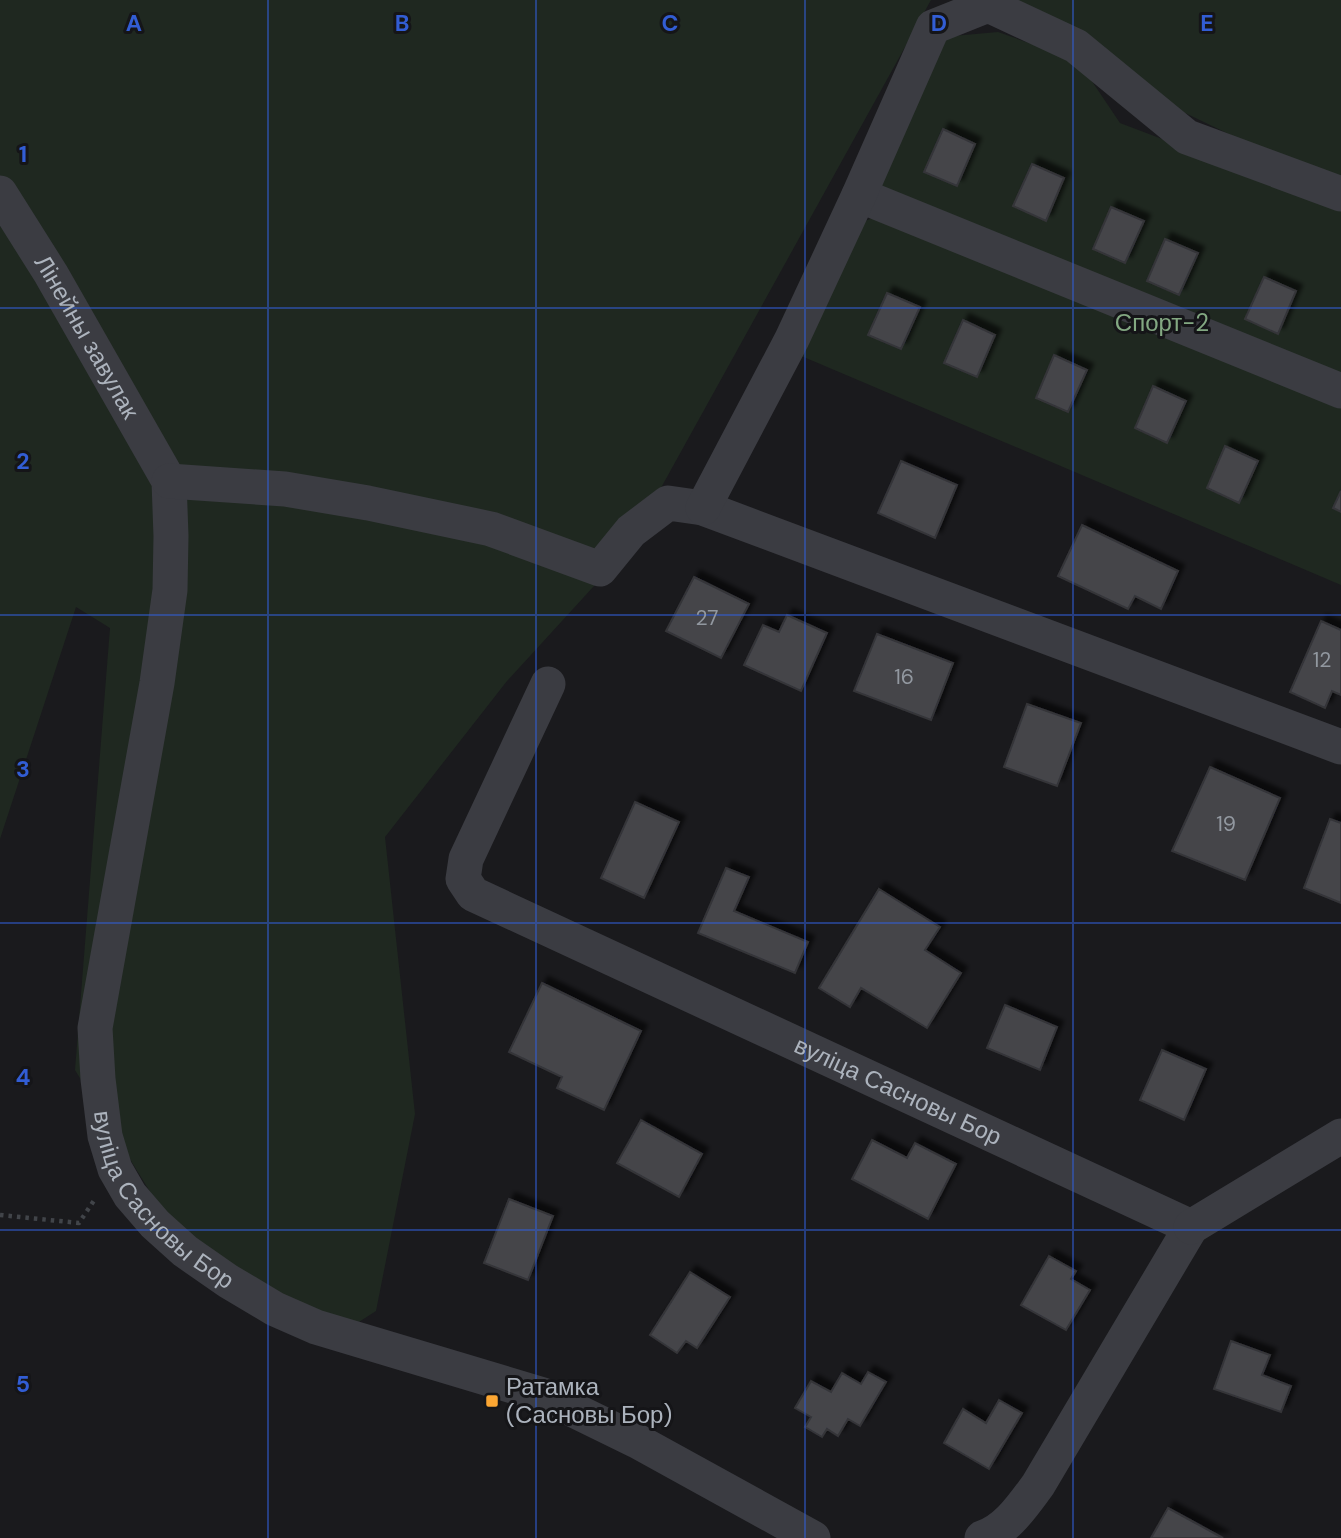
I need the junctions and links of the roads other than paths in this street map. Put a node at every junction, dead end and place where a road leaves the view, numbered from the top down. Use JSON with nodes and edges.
{"nodes":[{"id":1,"x":0,"y":194,"type":"edge"},
{"id":2,"x":1341,"y":194,"type":"edge"},
{"id":3,"x":859,"y":195,"type":"junction"},
{"id":4,"x":1341,"y":391,"type":"edge"},
{"id":5,"x":169,"y":481,"type":"junction"},
{"id":6,"x":703,"y":508,"type":"junction"},
{"id":7,"x":548,"y":684,"type":"dead end"},
{"id":8,"x":1341,"y":747,"type":"edge"},
{"id":9,"x":1341,"y":1136,"type":"edge"},
{"id":10,"x":1191,"y":1227,"type":"junction"},
{"id":11,"x":813,"y":1538,"type":"edge"},
{"id":12,"x":982,"y":1538,"type":"edge"}],
"edges":[{"from":1,"to":5,"type":"street","name":"Лінейны завулак"},
{"from":2,"to":3,"type":"street"},
{"from":3,"to":4,"type":"street"},
{"from":3,"to":6,"type":"street"},
{"from":5,"to":6,"type":"street"},
{"from":5,"to":11,"type":"street","name":"вуліца Сасновы Бор"},
{"from":6,"to":8,"type":"street"},
{"from":7,"to":10,"type":"street","name":"вуліца Сасновы Бор"},
{"from":9,"to":10,"type":"street"},
{"from":10,"to":12,"type":"street"}]}
